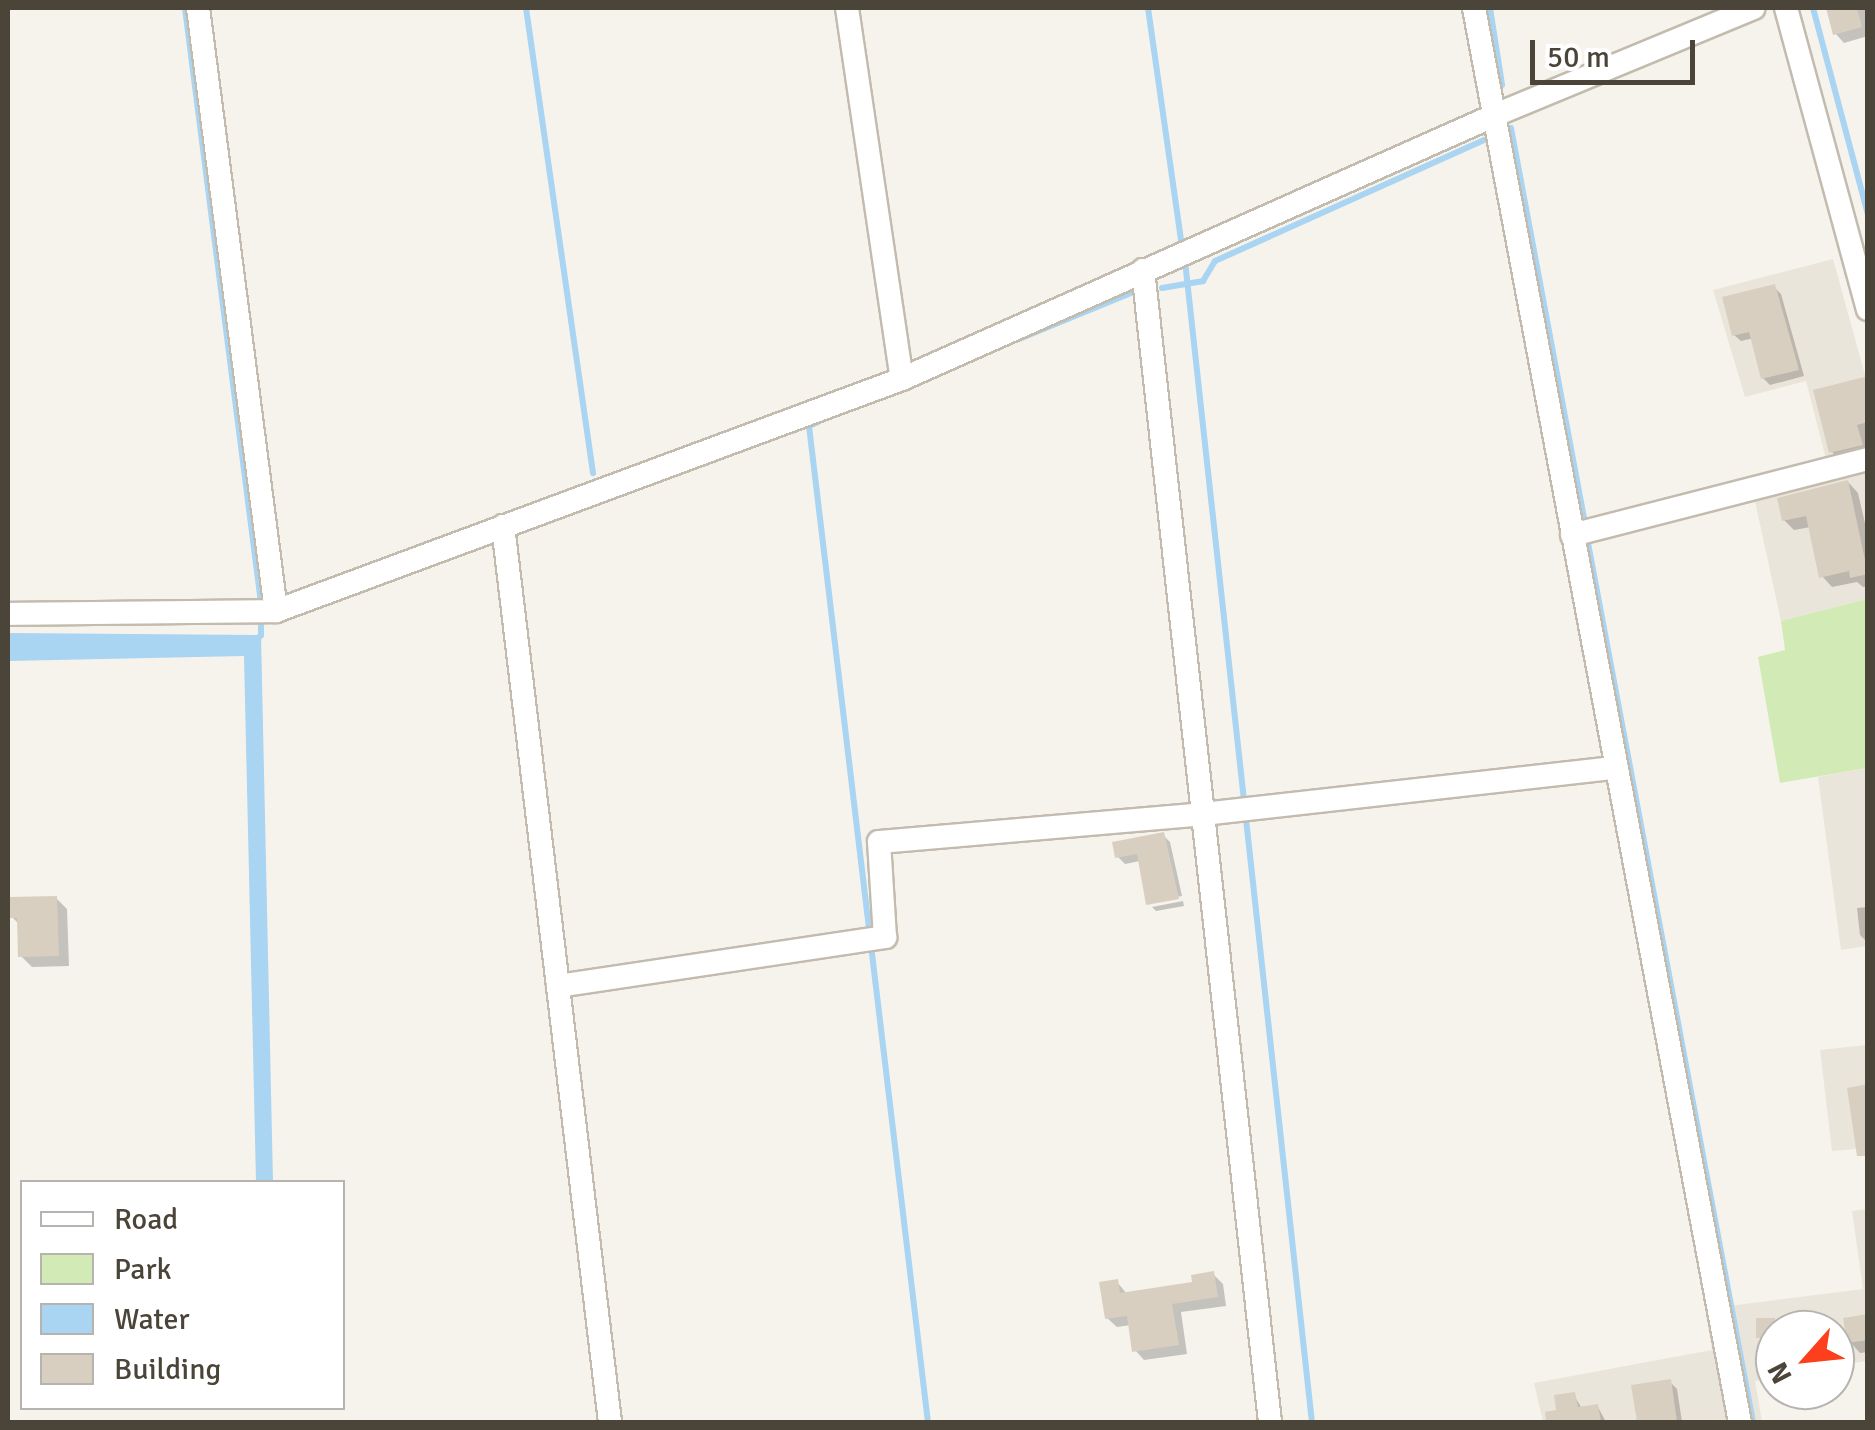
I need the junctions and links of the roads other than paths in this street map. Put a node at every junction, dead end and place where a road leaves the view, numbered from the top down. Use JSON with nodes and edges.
{"nodes":[{"id":1,"x":198,"y":8,"type":"edge"},
{"id":2,"x":847,"y":8,"type":"edge"},
{"id":3,"x":1474,"y":8,"type":"edge"},
{"id":4,"x":1754,"y":8,"type":"edge"},
{"id":5,"x":1786,"y":8,"type":"edge"},
{"id":6,"x":1492,"y":116,"type":"junction"},
{"id":7,"x":1143,"y":270,"type":"junction"},
{"id":8,"x":1868,"y":310,"type":"edge"},
{"id":9,"x":902,"y":379,"type":"junction"},
{"id":10,"x":1868,"y":459,"type":"edge"},
{"id":11,"x":502,"y":526,"type":"junction"},
{"id":12,"x":1572,"y":535,"type":"junction"},
{"id":13,"x":266,"y":612,"type":"junction"},
{"id":14,"x":8,"y":614,"type":"edge"},
{"id":15,"x":1616,"y":768,"type":"junction"},
{"id":16,"x":1204,"y":814,"type":"junction"},
{"id":17,"x":558,"y":986,"type":"junction"},
{"id":18,"x":610,"y":1422,"type":"edge"},
{"id":19,"x":1270,"y":1422,"type":"edge"},
{"id":20,"x":1740,"y":1422,"type":"edge"}],
"edges":[{"from":1,"to":13,"type":"street"},
{"from":2,"to":9,"type":"street"},
{"from":3,"to":6,"type":"street"},
{"from":4,"to":6,"type":"street"},
{"from":5,"to":8,"type":"street"},
{"from":6,"to":7,"type":"street"},
{"from":6,"to":12,"type":"street"},
{"from":7,"to":9,"type":"street"},
{"from":7,"to":16,"type":"street"},
{"from":9,"to":11,"type":"street"},
{"from":10,"to":12,"type":"street"},
{"from":11,"to":13,"type":"street"},
{"from":11,"to":17,"type":"street"},
{"from":12,"to":15,"type":"street"},
{"from":13,"to":14,"type":"street"},
{"from":15,"to":16,"type":"street"},
{"from":15,"to":20,"type":"street"},
{"from":16,"to":17,"type":"street"},
{"from":16,"to":19,"type":"street"},
{"from":17,"to":18,"type":"street"}]}
